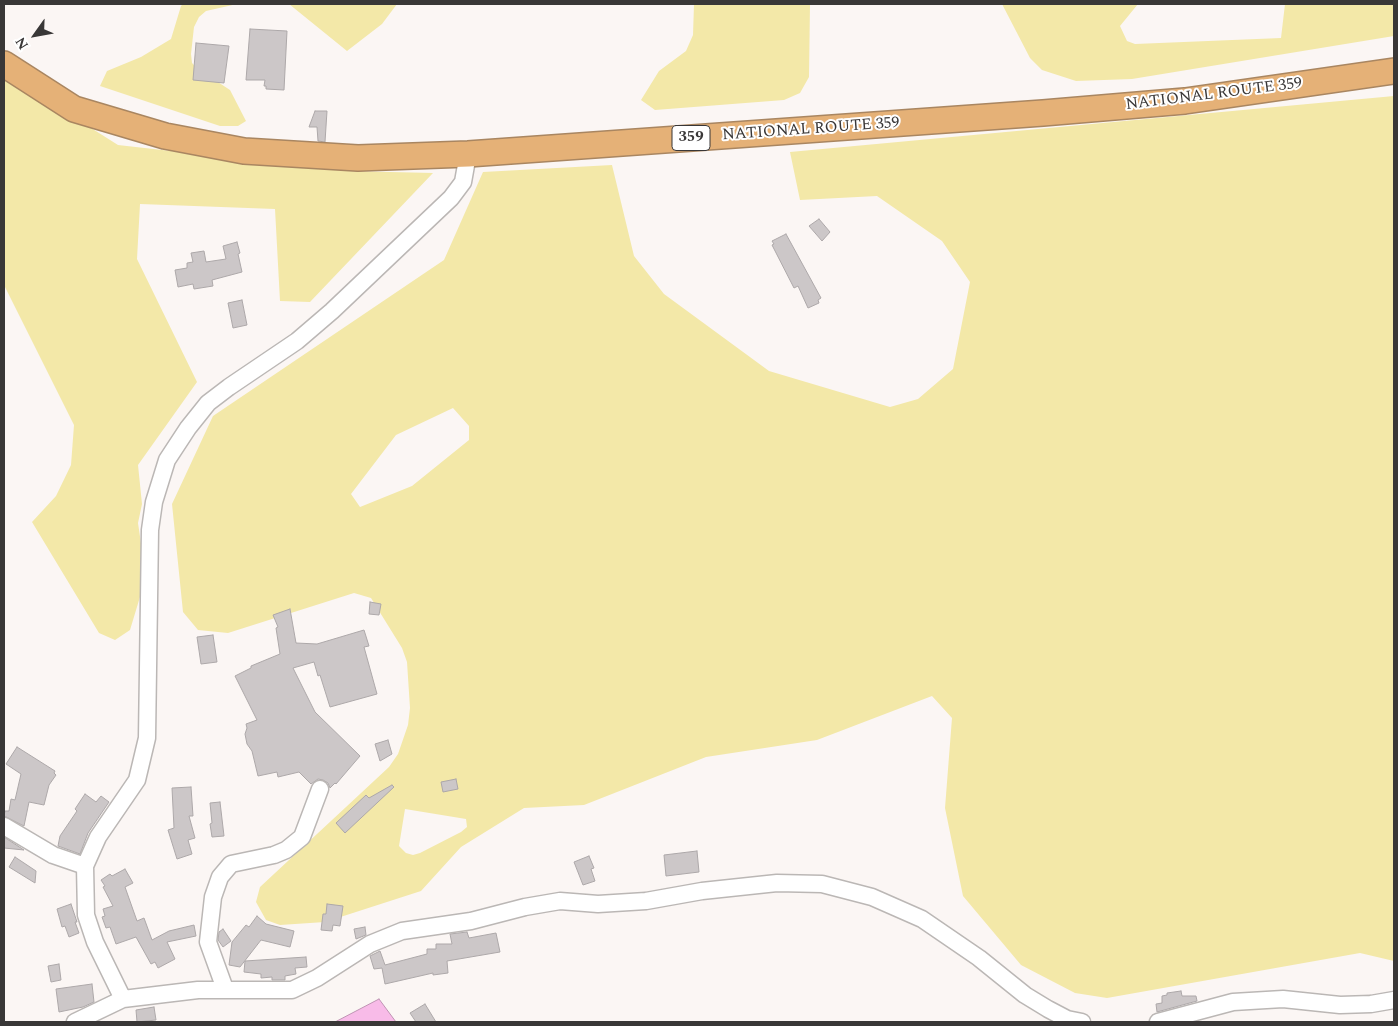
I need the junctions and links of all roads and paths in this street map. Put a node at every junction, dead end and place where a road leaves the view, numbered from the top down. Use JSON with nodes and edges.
{"nodes":[{"id":1,"x":4,"y":64,"type":"edge"},
{"id":2,"x":1394,"y":71,"type":"edge"},
{"id":3,"x":468,"y":154,"type":"junction"},
{"id":4,"x":320,"y":789,"type":"dead end"},
{"id":5,"x":4,"y":826,"type":"edge"},
{"id":6,"x":85,"y":866,"type":"junction"},
{"id":7,"x":225,"y":989,"type":"junction"},
{"id":8,"x":123,"y":999,"type":"junction"},
{"id":9,"x":1394,"y":1000,"type":"edge"},
{"id":10,"x":99,"y":1017,"type":"edge"},
{"id":11,"x":74,"y":1022,"type":"edge"},
{"id":12,"x":1082,"y":1022,"type":"edge"},
{"id":13,"x":1158,"y":1022,"type":"edge"}],
"edges":[{"from":1,"to":3,"type":"highway","name":"NATIONAL ROUTE 359","number":"359"},
{"from":2,"to":3,"type":"highway","name":"NATIONAL ROUTE 359","number":"359"},
{"from":3,"to":6,"type":"street"},
{"from":4,"to":7,"type":"street"},
{"from":5,"to":6,"type":"street"},
{"from":6,"to":8,"type":"street"},
{"from":7,"to":8,"type":"street"},
{"from":7,"to":12,"type":"street"},
{"from":8,"to":10,"type":"street"},
{"from":9,"to":13,"type":"street"},
{"from":10,"to":11,"type":"street"}]}
